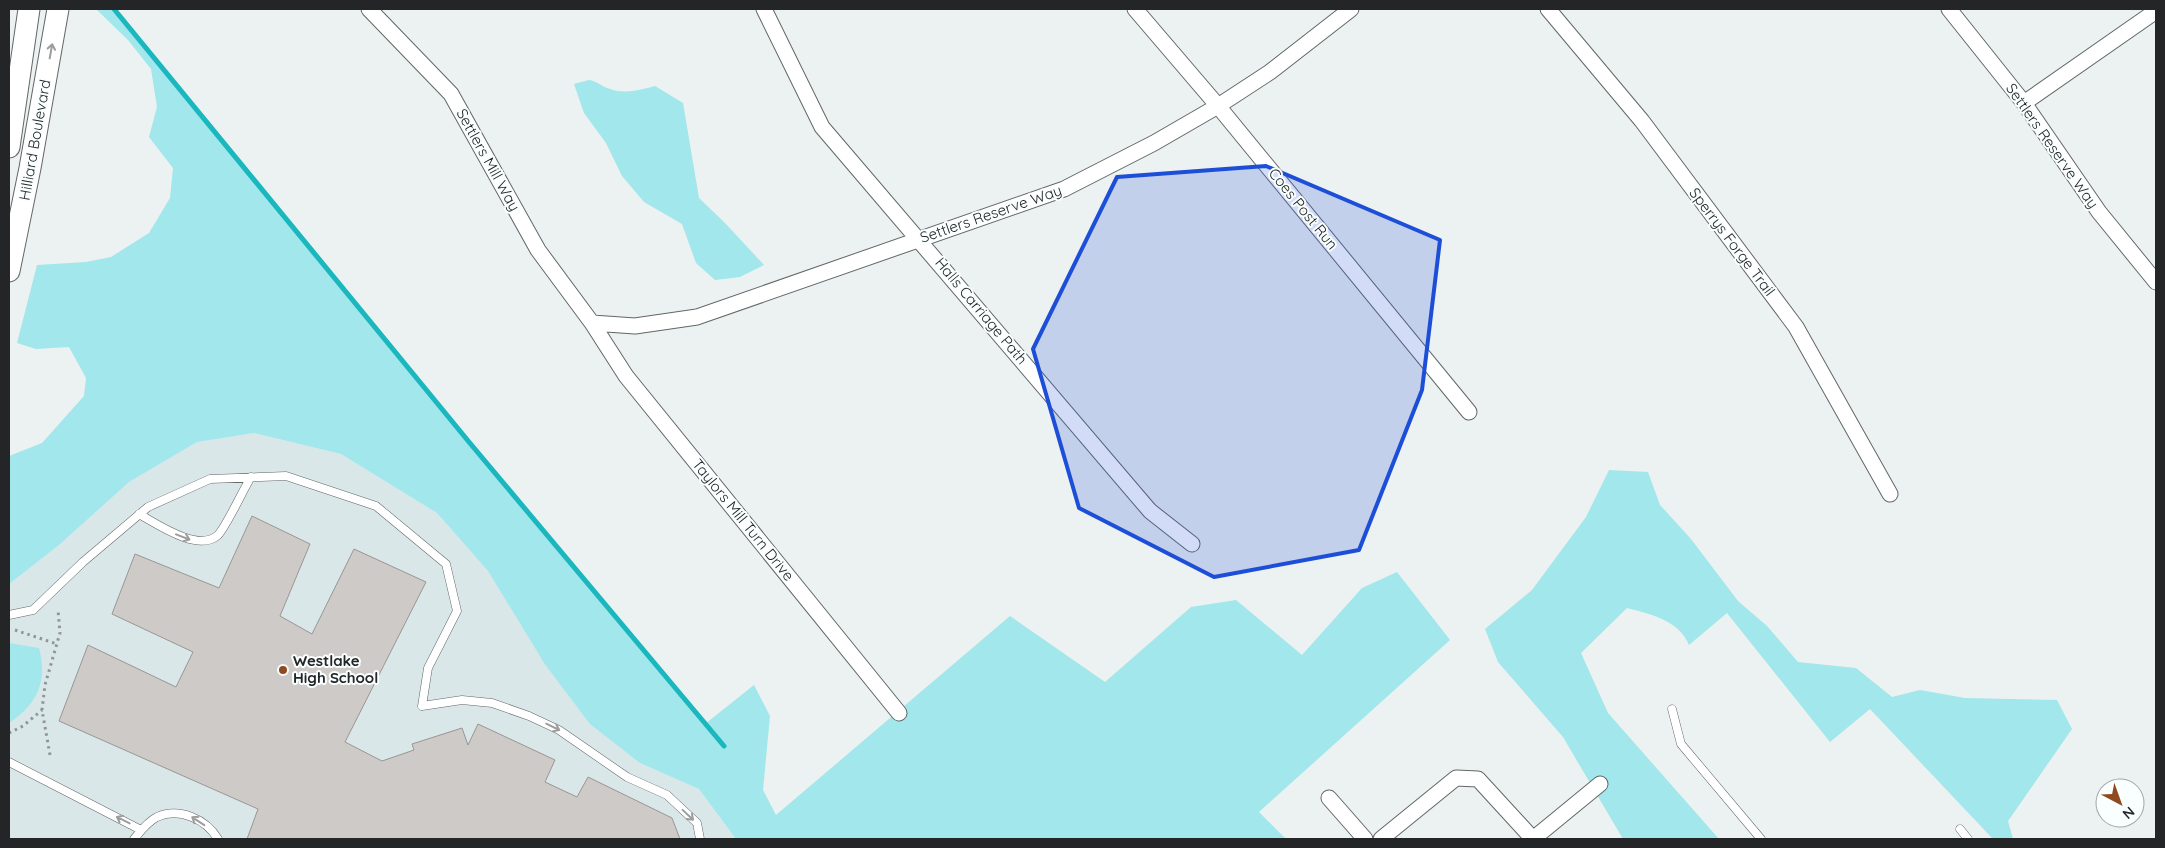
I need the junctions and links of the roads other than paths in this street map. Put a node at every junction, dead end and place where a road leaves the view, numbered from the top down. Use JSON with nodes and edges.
{"nodes":[{"id":1,"x":29,"y":9,"type":"edge"},
{"id":2,"x":58,"y":9,"type":"edge"},
{"id":3,"x":369,"y":9,"type":"edge"},
{"id":4,"x":764,"y":9,"type":"edge"},
{"id":5,"x":1135,"y":9,"type":"edge"},
{"id":6,"x":1350,"y":9,"type":"edge"},
{"id":7,"x":1548,"y":9,"type":"edge"},
{"id":8,"x":1949,"y":9,"type":"edge"},
{"id":9,"x":2156,"y":11,"type":"edge"},
{"id":10,"x":2024,"y":103,"type":"junction"},
{"id":11,"x":1218,"y":106,"type":"junction"},
{"id":12,"x":9,"y":147,"type":"edge"},
{"id":13,"x":14,"y":224,"type":"edge"},
{"id":14,"x":920,"y":239,"type":"junction"},
{"id":15,"x":9,"y":271,"type":"edge"},
{"id":16,"x":2156,"y":282,"type":"edge"},
{"id":17,"x":592,"y":323,"type":"junction"},
{"id":18,"x":1470,"y":412,"type":"dead end"},
{"id":19,"x":251,"y":477,"type":"junction"},
{"id":20,"x":1890,"y":494,"type":"dead end"},
{"id":21,"x":139,"y":514,"type":"junction"},
{"id":22,"x":1192,"y":544,"type":"dead end"},
{"id":23,"x":9,"y":615,"type":"edge"},
{"id":24,"x":1672,"y":709,"type":"dead end"},
{"id":25,"x":899,"y":713,"type":"dead end"},
{"id":26,"x":9,"y":762,"type":"edge"},
{"id":27,"x":1600,"y":784,"type":"dead end"},
{"id":28,"x":1330,"y":798,"type":"dead end"},
{"id":29,"x":1960,"y":829,"type":"dead end"},
{"id":30,"x":142,"y":830,"type":"junction"},
{"id":31,"x":134,"y":839,"type":"edge"},
{"id":32,"x":218,"y":839,"type":"edge"},
{"id":33,"x":700,"y":839,"type":"edge"},
{"id":34,"x":1365,"y":839,"type":"edge"},
{"id":35,"x":1381,"y":839,"type":"edge"},
{"id":36,"x":1533,"y":839,"type":"edge"},
{"id":37,"x":1760,"y":839,"type":"edge"},
{"id":38,"x":1968,"y":839,"type":"edge"}],
"edges":[{"from":1,"to":12,"type":"main road","name":"Hilliard Boulevard"},
{"from":13,"to":2,"type":"main road","name":"Hilliard Boulevard","one_way":true},
{"from":3,"to":17,"type":"street","name":"Settlers Mill Way"},
{"from":4,"to":14,"type":"street","name":"Halls Carriage Path"},
{"from":5,"to":11,"type":"street","name":"Coes Post Run"},
{"from":6,"to":11,"type":"street","name":"Settlers Reserve Way"},
{"from":7,"to":20,"type":"street","name":"Sperrys Forge Trail"},
{"from":8,"to":10,"type":"street","name":"Settlers Reserve Way"},
{"from":9,"to":10,"type":"street"},
{"from":10,"to":16,"type":"street","name":"Settlers Reserve Way"},
{"from":11,"to":14,"type":"street","name":"Settlers Reserve Way"},
{"from":11,"to":18,"type":"street","name":"Coes Post Run"},
{"from":13,"to":15,"type":"main road","name":"Hilliard Boulevard"},
{"from":14,"to":17,"type":"street","name":"Settlers Reserve Way"},
{"from":14,"to":22,"type":"street","name":"Halls Carriage Path"},
{"from":17,"to":25,"type":"street","name":"Taylors Mill Turn Drive"},
{"from":19,"to":21,"type":"lane"},
{"from":21,"to":19,"type":"lane","one_way":true},
{"from":19,"to":33,"type":"lane","one_way":true},
{"from":21,"to":23,"type":"lane"},
{"from":24,"to":37,"type":"lane"},
{"from":30,"to":26,"type":"lane","one_way":true},
{"from":27,"to":36,"type":"street"},
{"from":28,"to":34,"type":"street"},
{"from":29,"to":38,"type":"lane"},
{"from":30,"to":31,"type":"lane"},
{"from":32,"to":30,"type":"lane","one_way":true},
{"from":35,"to":36,"type":"street"}]}
